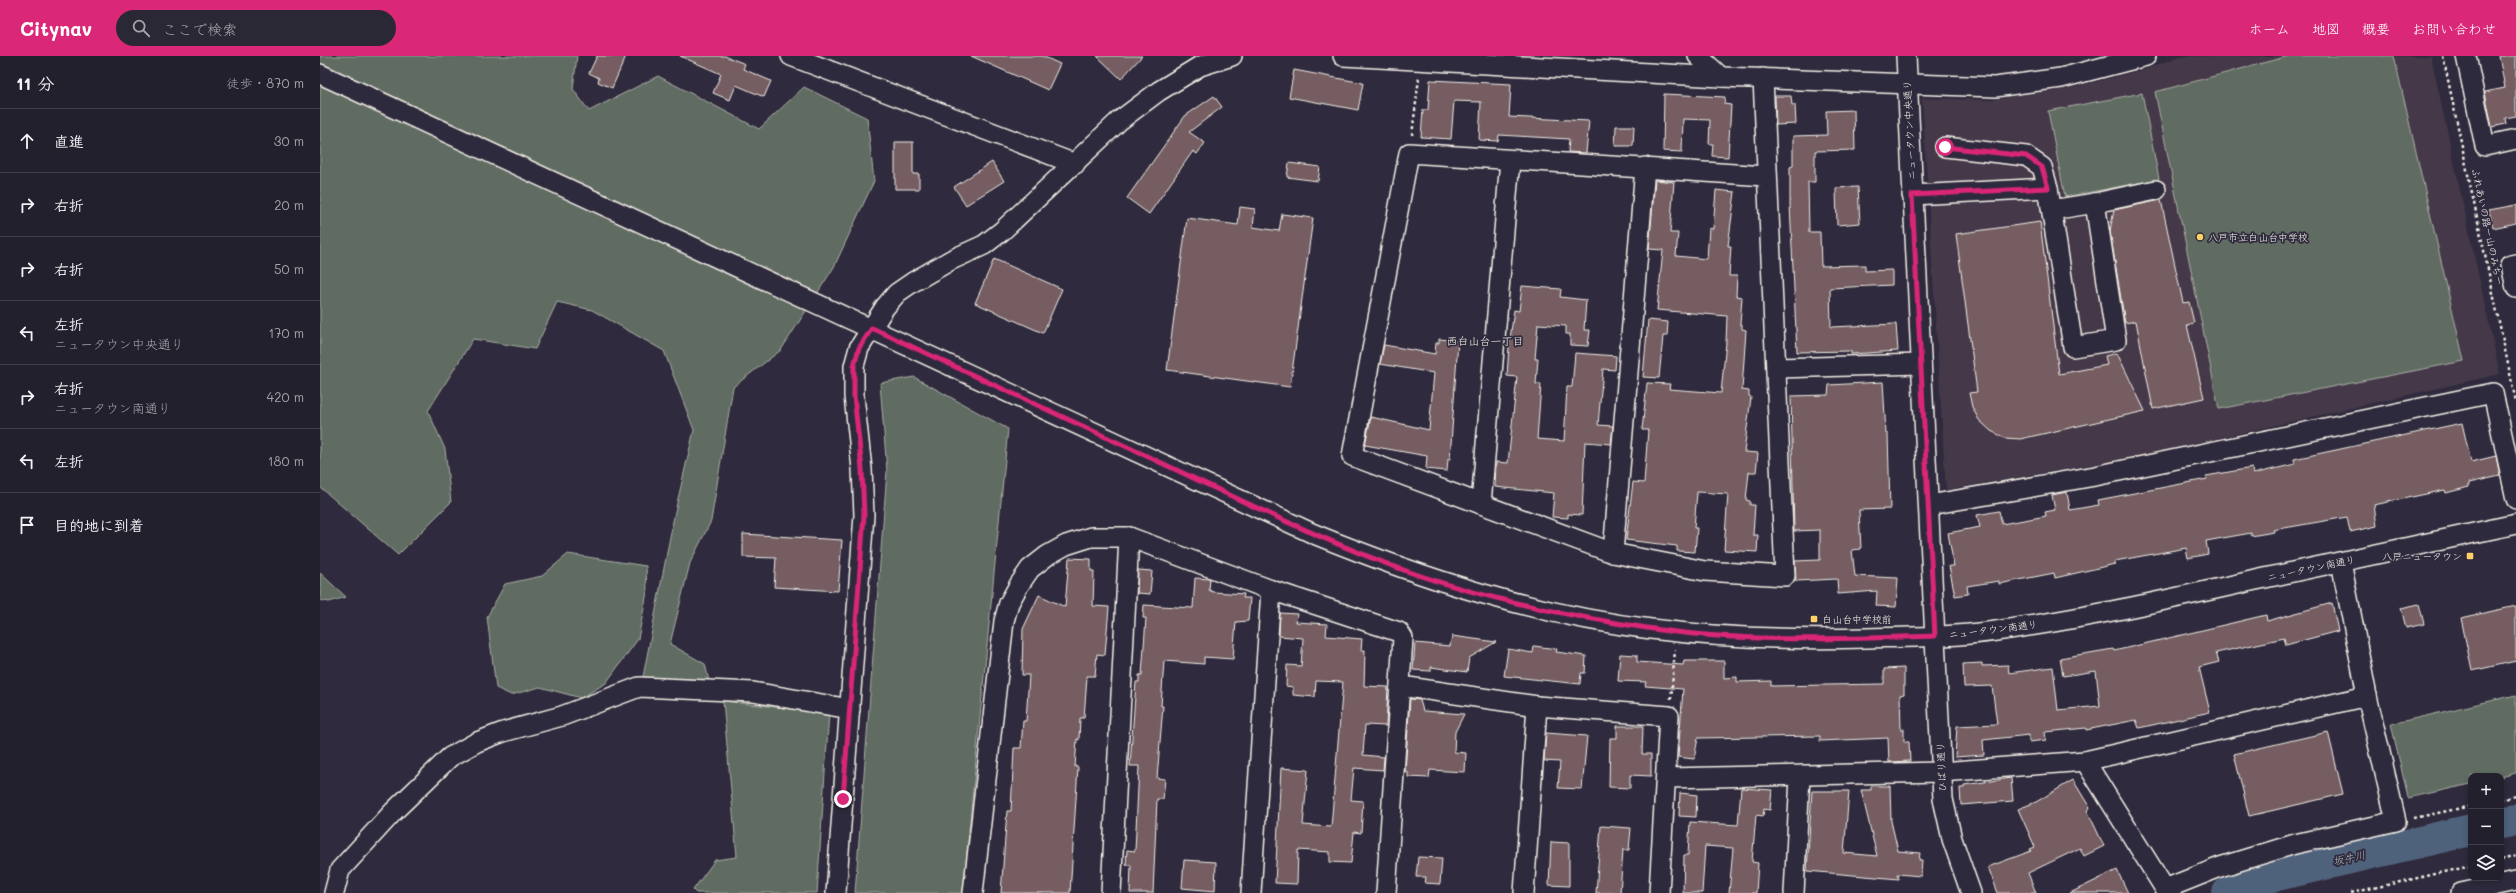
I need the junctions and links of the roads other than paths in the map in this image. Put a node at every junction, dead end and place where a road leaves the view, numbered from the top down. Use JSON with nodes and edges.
{"nodes":[{"id":1,"x":791,"y":56,"type":"edge"},
{"id":2,"x":1232,"y":56,"type":"edge"},
{"id":3,"x":1343,"y":56,"type":"edge"},
{"id":4,"x":1698,"y":56,"type":"edge"},
{"id":5,"x":1906,"y":56,"type":"edge"},
{"id":6,"x":2146,"y":56,"type":"edge"},
{"id":7,"x":2466,"y":56,"type":"edge"},
{"id":8,"x":320,"y":74,"type":"edge"},
{"id":9,"x":1721,"y":77,"type":"junction"},
{"id":10,"x":1763,"y":78,"type":"junction"},
{"id":11,"x":1907,"y":85,"type":"junction"},
{"id":12,"x":2516,"y":139,"type":"edge"},
{"id":13,"x":1945,"y":147,"type":"dead end"},
{"id":14,"x":1510,"y":160,"type":"junction"},
{"id":15,"x":1075,"y":164,"type":"junction"},
{"id":16,"x":1645,"y":167,"type":"junction"},
{"id":17,"x":1766,"y":176,"type":"junction"},
{"id":18,"x":2048,"y":188,"type":"junction"},
{"id":19,"x":2156,"y":190,"type":"dead end"},
{"id":20,"x":1912,"y":195,"type":"junction"},
{"id":21,"x":2095,"y":203,"type":"junction"},
{"id":22,"x":2052,"y":210,"type":"junction"},
{"id":23,"x":2516,"y":264,"type":"edge"},
{"id":24,"x":2516,"y":288,"type":"edge"},
{"id":25,"x":872,"y":328,"type":"junction"},
{"id":26,"x":1921,"y":364,"type":"junction"},
{"id":27,"x":1777,"y":368,"type":"junction"},
{"id":28,"x":2516,"y":499,"type":"edge"},
{"id":29,"x":1481,"y":504,"type":"junction"},
{"id":30,"x":1929,"y":505,"type":"junction"},
{"id":31,"x":2516,"y":524,"type":"edge"},
{"id":32,"x":1129,"y":537,"type":"junction"},
{"id":33,"x":1613,"y":553,"type":"junction"},
{"id":34,"x":2341,"y":562,"type":"junction"},
{"id":35,"x":1271,"y":590,"type":"junction"},
{"id":36,"x":1935,"y":636,"type":"junction"},
{"id":37,"x":1401,"y":686,"type":"junction"},
{"id":38,"x":2368,"y":696,"type":"junction"},
{"id":39,"x":1536,"y":706,"type":"junction"},
{"id":40,"x":850,"y":709,"type":"junction"},
{"id":41,"x":2085,"y":761,"type":"junction"},
{"id":42,"x":1941,"y":772,"type":"junction"},
{"id":43,"x":1800,"y":777,"type":"junction"},
{"id":44,"x":1666,"y":778,"type":"junction"},
{"id":45,"x":2516,"y":881,"type":"edge"},
{"id":46,"x":334,"y":893,"type":"edge"},
{"id":47,"x":836,"y":893,"type":"edge"},
{"id":48,"x":973,"y":893,"type":"edge"},
{"id":49,"x":1111,"y":893,"type":"edge"},
{"id":50,"x":1251,"y":893,"type":"edge"},
{"id":51,"x":1386,"y":893,"type":"edge"},
{"id":52,"x":1524,"y":893,"type":"edge"},
{"id":53,"x":1659,"y":893,"type":"edge"},
{"id":54,"x":1794,"y":893,"type":"edge"},
{"id":55,"x":1971,"y":893,"type":"edge"},
{"id":56,"x":2461,"y":893,"type":"edge"}],
"edges":[{"from":1,"to":15,"type":"street"},
{"from":2,"to":15,"type":"street"},
{"from":3,"to":9,"type":"street"},
{"from":4,"to":9,"type":"street"},
{"from":5,"to":11,"type":"street","name":"ニュータウン中央通り"},
{"from":6,"to":11,"type":"street"},
{"from":7,"to":12,"type":"street"},
{"from":8,"to":25,"type":"street","name":"ニュータウン南通り"},
{"from":9,"to":10,"type":"street"},
{"from":10,"to":11,"type":"street"},
{"from":10,"to":17,"type":"street"},
{"from":11,"to":20,"type":"street","name":"ニュータウン中央通り"},
{"from":13,"to":18,"type":"street"},
{"from":14,"to":16,"type":"street"},
{"from":14,"to":29,"type":"street"},
{"from":14,"to":29,"type":"street"},
{"from":15,"to":25,"type":"street"},
{"from":16,"to":17,"type":"street"},
{"from":16,"to":33,"type":"street"},
{"from":17,"to":27,"type":"street"},
{"from":18,"to":20,"type":"street"},
{"from":18,"to":22,"type":"street"},
{"from":19,"to":21,"type":"street"},
{"from":20,"to":26,"type":"street","name":"ニュータウン中央通り"},
{"from":21,"to":22,"type":"street"},
{"from":21,"to":22,"type":"street"},
{"from":23,"to":24,"type":"street"},
{"from":25,"to":36,"type":"street","name":"ニュータウン南通り"},
{"from":25,"to":40,"type":"street"},
{"from":26,"to":27,"type":"street"},
{"from":26,"to":30,"type":"street","name":"ニュータウン中央通り"},
{"from":27,"to":33,"type":"street"},
{"from":28,"to":30,"type":"street"},
{"from":29,"to":33,"type":"street"},
{"from":30,"to":36,"type":"street","name":"ニュータウン中央通り"},
{"from":31,"to":34,"type":"street","name":"ニュータウン南通り"},
{"from":32,"to":35,"type":"street"},
{"from":32,"to":48,"type":"street"},
{"from":32,"to":49,"type":"street"},
{"from":34,"to":36,"type":"street","name":"ニュータウン南通り"},
{"from":34,"to":38,"type":"street"},
{"from":35,"to":37,"type":"street"},
{"from":35,"to":50,"type":"street"},
{"from":36,"to":42,"type":"street","name":"ひばり通り"},
{"from":37,"to":39,"type":"street"},
{"from":37,"to":51,"type":"street"},
{"from":38,"to":41,"type":"street"},
{"from":38,"to":41,"type":"street"},
{"from":39,"to":44,"type":"street"},
{"from":39,"to":52,"type":"street"},
{"from":40,"to":46,"type":"street"},
{"from":40,"to":47,"type":"street"},
{"from":41,"to":42,"type":"street"},
{"from":42,"to":43,"type":"street"},
{"from":42,"to":55,"type":"street","name":"ひばり通り"},
{"from":43,"to":44,"type":"street"},
{"from":43,"to":54,"type":"street"},
{"from":44,"to":53,"type":"street"},
{"from":45,"to":56,"type":"street"}]}
